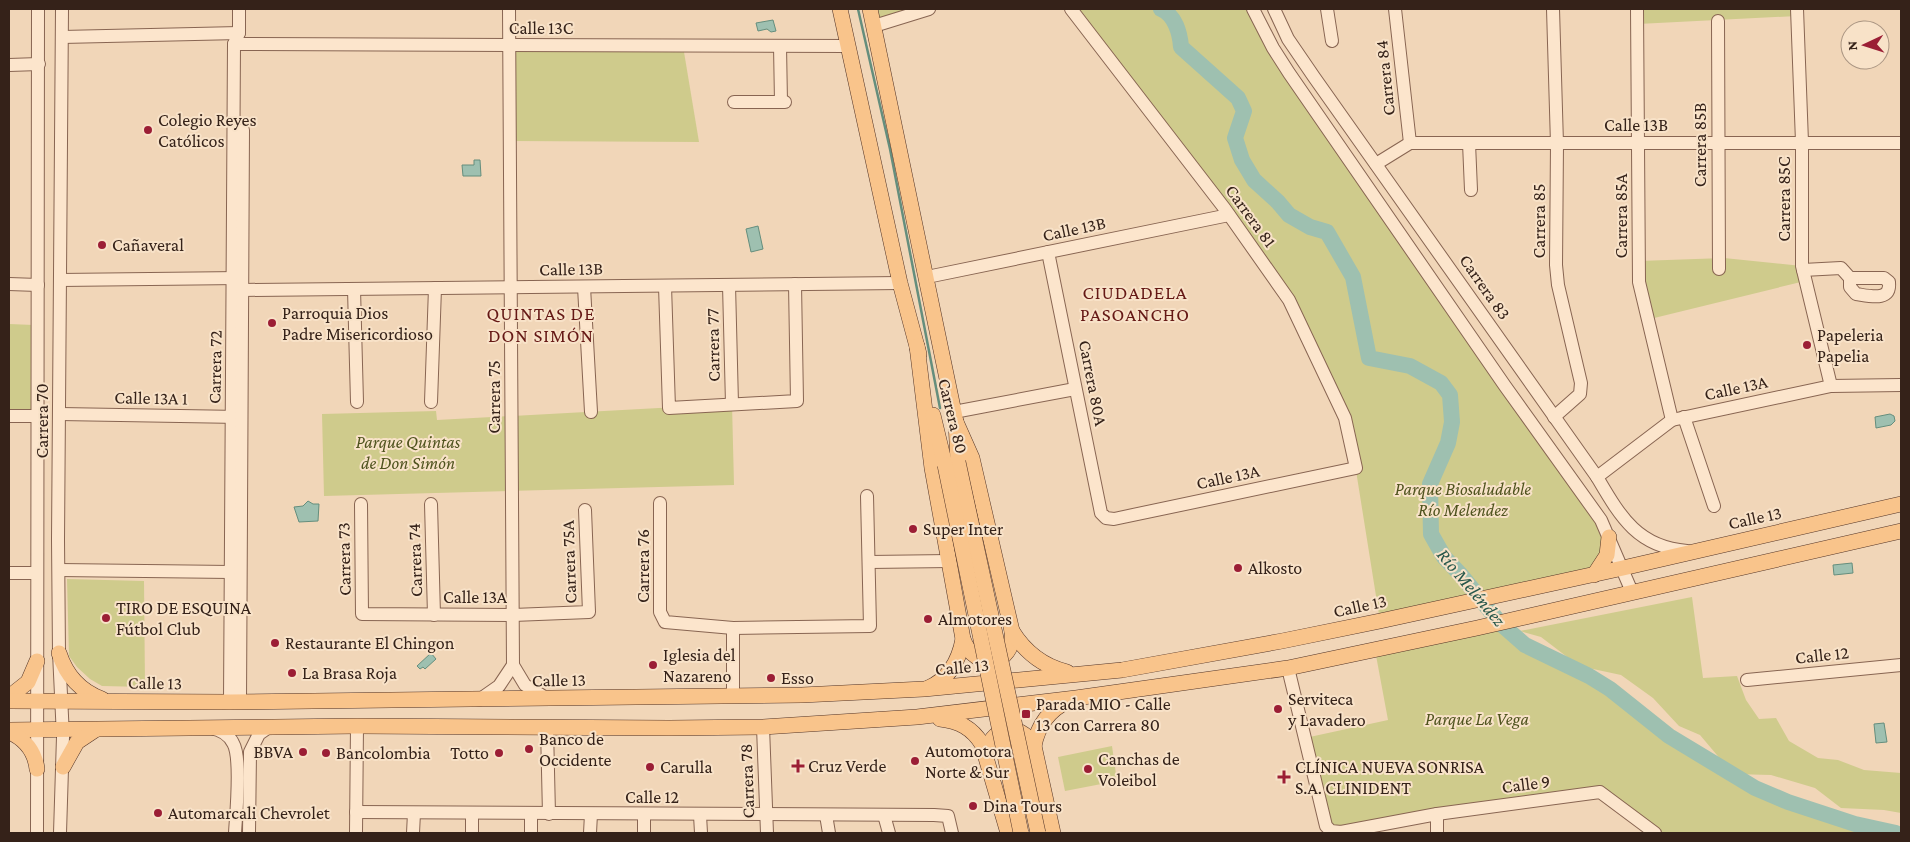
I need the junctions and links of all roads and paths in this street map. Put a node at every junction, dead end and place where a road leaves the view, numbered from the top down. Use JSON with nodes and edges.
{"nodes":[{"id":1,"x":38,"y":9,"type":"edge"},
{"id":2,"x":62,"y":9,"type":"edge"},
{"id":3,"x":239,"y":9,"type":"edge"},
{"id":4,"x":509,"y":9,"type":"edge"},
{"id":5,"x":840,"y":9,"type":"edge"},
{"id":6,"x":870,"y":9,"type":"edge"},
{"id":7,"x":930,"y":9,"type":"edge"},
{"id":8,"x":1071,"y":9,"type":"edge"},
{"id":9,"x":1327,"y":9,"type":"edge"},
{"id":10,"x":1395,"y":9,"type":"edge"},
{"id":11,"x":1553,"y":9,"type":"edge"},
{"id":12,"x":1637,"y":9,"type":"edge"},
{"id":13,"x":1797,"y":9,"type":"edge"},
{"id":14,"x":1274,"y":10,"type":"edge"},
{"id":15,"x":1255,"y":13,"type":"edge"},
{"id":16,"x":1718,"y":21,"type":"dead end"},
{"id":17,"x":874,"y":26,"type":"junction"},
{"id":18,"x":62,"y":37,"type":"junction"},
{"id":19,"x":1288,"y":39,"type":"junction"},
{"id":20,"x":238,"y":41,"type":"junction"},
{"id":21,"x":1332,"y":41,"type":"dead end"},
{"id":22,"x":509,"y":45,"type":"junction"},
{"id":23,"x":780,"y":46,"type":"junction"},
{"id":24,"x":848,"y":46,"type":"junction"},
{"id":25,"x":1273,"y":48,"type":"junction"},
{"id":26,"x":39,"y":64,"type":"junction"},
{"id":27,"x":9,"y":66,"type":"edge"},
{"id":28,"x":734,"y":102,"type":"dead end"},
{"id":29,"x":61,"y":106,"type":"junction"},
{"id":30,"x":38,"y":107,"type":"junction"},
{"id":31,"x":1802,"y":142,"type":"junction"},
{"id":32,"x":1410,"y":143,"type":"junction"},
{"id":33,"x":1469,"y":143,"type":"junction"},
{"id":34,"x":1638,"y":143,"type":"junction"},
{"id":35,"x":1718,"y":143,"type":"junction"},
{"id":36,"x":1901,"y":143,"type":"edge"},
{"id":37,"x":1557,"y":144,"type":"junction"},
{"id":38,"x":1376,"y":164,"type":"junction"},
{"id":39,"x":1471,"y":190,"type":"dead end"},
{"id":40,"x":1229,"y":215,"type":"junction"},
{"id":41,"x":1048,"y":252,"type":"junction"},
{"id":42,"x":1719,"y":269,"type":"dead end"},
{"id":43,"x":1803,"y":270,"type":"junction"},
{"id":44,"x":927,"y":277,"type":"junction"},
{"id":45,"x":1850,"y":278,"type":"dead end"},
{"id":46,"x":60,"y":280,"type":"junction"},
{"id":47,"x":240,"y":282,"type":"junction"},
{"id":48,"x":900,"y":283,"type":"junction"},
{"id":49,"x":9,"y":284,"type":"edge"},
{"id":50,"x":795,"y":284,"type":"junction"},
{"id":51,"x":38,"y":285,"type":"junction"},
{"id":52,"x":729,"y":285,"type":"junction"},
{"id":53,"x":665,"y":286,"type":"junction"},
{"id":54,"x":584,"y":287,"type":"junction"},
{"id":55,"x":435,"y":288,"type":"junction"},
{"id":56,"x":510,"y":288,"type":"junction"},
{"id":57,"x":354,"y":289,"type":"junction"},
{"id":58,"x":917,"y":346,"type":"junction"},
{"id":59,"x":1479,"y":348,"type":"junction"},
{"id":60,"x":1508,"y":351,"type":"junction"},
{"id":61,"x":1901,"y":385,"type":"edge"},
{"id":62,"x":1505,"y":386,"type":"junction"},
{"id":63,"x":1831,"y":386,"type":"junction"},
{"id":64,"x":1075,"y":389,"type":"junction"},
{"id":65,"x":1534,"y":389,"type":"junction"},
{"id":66,"x":357,"y":402,"type":"dead end"},
{"id":67,"x":431,"y":402,"type":"dead end"},
{"id":68,"x":732,"y":404,"type":"junction"},
{"id":69,"x":591,"y":412,"type":"dead end"},
{"id":70,"x":60,"y":414,"type":"junction"},
{"id":71,"x":9,"y":416,"type":"edge"},
{"id":72,"x":38,"y":416,"type":"junction"},
{"id":73,"x":237,"y":417,"type":"junction"},
{"id":74,"x":955,"y":417,"type":"junction"},
{"id":75,"x":1554,"y":417,"type":"junction"},
{"id":76,"x":1678,"y":419,"type":"junction"},
{"id":77,"x":952,"y":463,"type":"junction"},
{"id":78,"x":1356,"y":468,"type":"joint"},
{"id":79,"x":1597,"y":477,"type":"junction"},
{"id":80,"x":237,"y":496,"type":"junction"},
{"id":81,"x":867,"y":496,"type":"dead end"},
{"id":82,"x":1901,"y":499,"type":"edge"},
{"id":83,"x":660,"y":503,"type":"dead end"},
{"id":84,"x":361,"y":504,"type":"dead end"},
{"id":85,"x":431,"y":504,"type":"dead end"},
{"id":86,"x":1714,"y":506,"type":"dead end"},
{"id":87,"x":1894,"y":506,"type":"edge"},
{"id":88,"x":1616,"y":509,"type":"junction"},
{"id":89,"x":585,"y":510,"type":"dead end"},
{"id":90,"x":1106,"y":518,"type":"joint"},
{"id":91,"x":1601,"y":520,"type":"junction"},
{"id":92,"x":1901,"y":531,"type":"edge"},
{"id":93,"x":1609,"y":537,"type":"junction"},
{"id":94,"x":38,"y":539,"type":"junction"},
{"id":95,"x":58,"y":540,"type":"junction"},
{"id":96,"x":1693,"y":551,"type":"junction"},
{"id":97,"x":869,"y":562,"type":"junction"},
{"id":98,"x":950,"y":562,"type":"junction"},
{"id":99,"x":1623,"y":568,"type":"junction"},
{"id":100,"x":59,"y":570,"type":"junction"},
{"id":101,"x":231,"y":572,"type":"junction"},
{"id":102,"x":9,"y":573,"type":"edge"},
{"id":103,"x":38,"y":573,"type":"junction"},
{"id":104,"x":1594,"y":575,"type":"junction"},
{"id":105,"x":1632,"y":592,"type":"junction"},
{"id":106,"x":589,"y":612,"type":"joint"},
{"id":107,"x":362,"y":614,"type":"joint"},
{"id":108,"x":434,"y":615,"type":"junction"},
{"id":109,"x":513,"y":615,"type":"junction"},
{"id":110,"x":236,"y":623,"type":"junction"},
{"id":111,"x":733,"y":628,"type":"junction"},
{"id":112,"x":1012,"y":631,"type":"junction"},
{"id":113,"x":963,"y":639,"type":"junction"},
{"id":114,"x":58,"y":653,"type":"junction"},
{"id":115,"x":37,"y":661,"type":"junction"},
{"id":116,"x":513,"y":665,"type":"junction"},
{"id":117,"x":1901,"y":665,"type":"edge"},
{"id":118,"x":1288,"y":668,"type":"junction"},
{"id":119,"x":1079,"y":673,"type":"junction"},
{"id":120,"x":1747,"y":680,"type":"dead end"},
{"id":121,"x":924,"y":689,"type":"junction"},
{"id":122,"x":733,"y":696,"type":"junction"},
{"id":123,"x":9,"y":697,"type":"edge"},
{"id":124,"x":1076,"y":698,"type":"junction"},
{"id":125,"x":551,"y":699,"type":"junction"},
{"id":126,"x":63,"y":700,"type":"junction"},
{"id":127,"x":478,"y":700,"type":"junction"},
{"id":128,"x":9,"y":701,"type":"edge"},
{"id":129,"x":37,"y":701,"type":"junction"},
{"id":130,"x":108,"y":701,"type":"junction"},
{"id":131,"x":235,"y":702,"type":"junction"},
{"id":132,"x":917,"y":717,"type":"junction"},
{"id":133,"x":357,"y":726,"type":"junction"},
{"id":134,"x":209,"y":727,"type":"junction"},
{"id":135,"x":269,"y":727,"type":"junction"},
{"id":136,"x":763,"y":727,"type":"junction"},
{"id":137,"x":547,"y":728,"type":"junction"},
{"id":138,"x":99,"y":729,"type":"junction"},
{"id":139,"x":38,"y":730,"type":"junction"},
{"id":140,"x":63,"y":730,"type":"junction"},
{"id":141,"x":9,"y":731,"type":"edge"},
{"id":142,"x":1034,"y":746,"type":"junction"},
{"id":143,"x":986,"y":756,"type":"junction"},
{"id":144,"x":63,"y":767,"type":"junction"},
{"id":145,"x":37,"y":769,"type":"junction"},
{"id":146,"x":356,"y":812,"type":"junction"},
{"id":147,"x":414,"y":813,"type":"junction"},
{"id":148,"x":472,"y":813,"type":"junction"},
{"id":149,"x":531,"y":814,"type":"junction"},
{"id":150,"x":549,"y":814,"type":"junction"},
{"id":151,"x":591,"y":814,"type":"junction"},
{"id":152,"x":1437,"y":814,"type":"junction"},
{"id":153,"x":644,"y":815,"type":"junction"},
{"id":154,"x":700,"y":815,"type":"junction"},
{"id":155,"x":767,"y":815,"type":"junction"},
{"id":156,"x":826,"y":815,"type":"junction"},
{"id":157,"x":884,"y":815,"type":"junction"},
{"id":158,"x":1653,"y":832,"type":"edge"},
{"id":159,"x":36,"y":833,"type":"edge"},
{"id":160,"x":60,"y":833,"type":"edge"},
{"id":161,"x":236,"y":833,"type":"edge"},
{"id":162,"x":249,"y":833,"type":"edge"},
{"id":163,"x":356,"y":833,"type":"edge"},
{"id":164,"x":414,"y":833,"type":"edge"},
{"id":165,"x":472,"y":833,"type":"edge"},
{"id":166,"x":531,"y":833,"type":"edge"},
{"id":167,"x":590,"y":833,"type":"edge"},
{"id":168,"x":644,"y":833,"type":"edge"},
{"id":169,"x":701,"y":833,"type":"edge"},
{"id":170,"x":767,"y":833,"type":"edge"},
{"id":171,"x":771,"y":833,"type":"edge"},
{"id":172,"x":829,"y":833,"type":"edge"},
{"id":173,"x":889,"y":833,"type":"edge"},
{"id":174,"x":952,"y":833,"type":"edge"},
{"id":175,"x":1008,"y":833,"type":"edge"},
{"id":176,"x":1021,"y":833,"type":"edge"},
{"id":177,"x":1038,"y":833,"type":"edge"},
{"id":178,"x":1053,"y":833,"type":"edge"},
{"id":179,"x":1437,"y":833,"type":"edge"}],
"edges":[{"from":1,"to":26,"type":"street","name":"Carrera 70"},
{"from":2,"to":18,"type":"street","name":"Carrera 70"},
{"from":3,"to":20,"type":"street","name":"Carrera 72"},
{"from":4,"to":22,"type":"street","name":"Carrera 75"},
{"from":5,"to":24,"type":"main road","name":"Carrera 80"},
{"from":6,"to":17,"type":"main road","name":"Carrera 80"},
{"from":7,"to":17,"type":"street"},
{"from":8,"to":40,"type":"street","name":"Carrera 81"},
{"from":9,"to":21,"type":"street"},
{"from":10,"to":32,"type":"street","name":"Carrera 84"},
{"from":11,"to":37,"type":"street","name":"Carrera 85"},
{"from":12,"to":34,"type":"street","name":"Carrera 85A"},
{"from":13,"to":31,"type":"street","name":"Carrera 85C"},
{"from":14,"to":15,"type":"street"},
{"from":14,"to":19,"type":"street","name":"Carrera 83"},
{"from":15,"to":25,"type":"street"},
{"from":16,"to":35,"type":"street","name":"Carrera 85B"},
{"from":17,"to":44,"type":"main road","name":"Carrera 80"},
{"from":18,"to":20,"type":"street","name":"Calle 13C"},
{"from":18,"to":29,"type":"street","name":"Carrera 70"},
{"from":19,"to":25,"type":"street"},
{"from":19,"to":38,"type":"street","name":"Carrera 83"},
{"from":20,"to":22,"type":"street","name":"Calle 13C"},
{"from":20,"to":47,"type":"street","name":"Carrera 72"},
{"from":22,"to":23,"type":"street","name":"Calle 13C"},
{"from":22,"to":56,"type":"street","name":"Carrera 75"},
{"from":23,"to":24,"type":"street","name":"Calle 13C"},
{"from":23,"to":28,"type":"street"},
{"from":24,"to":48,"type":"main road","name":"Carrera 80"},
{"from":25,"to":59,"type":"street"},
{"from":26,"to":27,"type":"street"},
{"from":26,"to":30,"type":"street","name":"Carrera 70"},
{"from":29,"to":30,"type":"street"},
{"from":29,"to":46,"type":"street","name":"Carrera 70"},
{"from":30,"to":51,"type":"street","name":"Carrera 70"},
{"from":31,"to":35,"type":"street","name":"Calle 13B"},
{"from":31,"to":36,"type":"street","name":"Calle 13B"},
{"from":31,"to":43,"type":"street","name":"Carrera 85C"},
{"from":32,"to":33,"type":"street","name":"Calle 13B"},
{"from":32,"to":38,"type":"street"},
{"from":33,"to":37,"type":"street","name":"Calle 13B"},
{"from":33,"to":39,"type":"street"},
{"from":34,"to":35,"type":"street","name":"Calle 13B"},
{"from":34,"to":37,"type":"street","name":"Calle 13B"},
{"from":34,"to":76,"type":"street","name":"Carrera 85A"},
{"from":35,"to":42,"type":"street","name":"Carrera 85B"},
{"from":37,"to":75,"type":"street","name":"Carrera 85"},
{"from":38,"to":60,"type":"street","name":"Carrera 83"},
{"from":40,"to":41,"type":"street","name":"Calle 13B"},
{"from":40,"to":78,"type":"street","name":"Carrera 81"},
{"from":41,"to":44,"type":"street","name":"Calle 13B"},
{"from":41,"to":64,"type":"street","name":"Carrera 80A"},
{"from":43,"to":45,"type":"street"},
{"from":43,"to":63,"type":"street","name":"Carrera 85C"},
{"from":44,"to":74,"type":"main road","name":"Carrera 80"},
{"from":46,"to":47,"type":"street","name":"Calle 13B"},
{"from":46,"to":70,"type":"street","name":"Carrera 70"},
{"from":47,"to":57,"type":"street","name":"Calle 13B"},
{"from":47,"to":73,"type":"street","name":"Carrera 72"},
{"from":48,"to":50,"type":"street","name":"Calle 13B"},
{"from":48,"to":58,"type":"main road","name":"Carrera 80"},
{"from":49,"to":51,"type":"street"},
{"from":50,"to":52,"type":"street","name":"Calle 13B"},
{"from":50,"to":68,"type":"street"},
{"from":51,"to":72,"type":"street","name":"Carrera 70"},
{"from":52,"to":53,"type":"street","name":"Calle 13B"},
{"from":52,"to":68,"type":"street","name":"Carrera 77"},
{"from":53,"to":54,"type":"street","name":"Calle 13B"},
{"from":53,"to":68,"type":"street"},
{"from":54,"to":56,"type":"street","name":"Calle 13B"},
{"from":54,"to":69,"type":"street"},
{"from":55,"to":56,"type":"street","name":"Calle 13B"},
{"from":55,"to":57,"type":"street","name":"Calle 13B"},
{"from":55,"to":67,"type":"street"},
{"from":56,"to":109,"type":"street","name":"Carrera 75"},
{"from":57,"to":66,"type":"street"},
{"from":58,"to":77,"type":"main road","name":"Carrera 80"},
{"from":58,"to":98,"type":"main road"},
{"from":59,"to":60,"type":"street"},
{"from":59,"to":62,"type":"street"},
{"from":60,"to":65,"type":"street","name":"Carrera 83"},
{"from":61,"to":63,"type":"street","name":"Calle 13A"},
{"from":62,"to":65,"type":"street"},
{"from":62,"to":91,"type":"street"},
{"from":63,"to":76,"type":"street","name":"Calle 13A"},
{"from":64,"to":74,"type":"street"},
{"from":64,"to":90,"type":"street","name":"Carrera 80A"},
{"from":65,"to":75,"type":"street","name":"Carrera 83"},
{"from":70,"to":73,"type":"street","name":"Calle 13A 1"},
{"from":70,"to":95,"type":"street","name":"Carrera 70"},
{"from":71,"to":72,"type":"street"},
{"from":72,"to":94,"type":"street","name":"Carrera 70"},
{"from":73,"to":80,"type":"street","name":"Carrera 72"},
{"from":74,"to":77,"type":"main road","name":"Carrera 80"},
{"from":74,"to":112,"type":"main road"},
{"from":75,"to":79,"type":"street","name":"Carrera 83"},
{"from":76,"to":79,"type":"street","name":"Calle 13A"},
{"from":76,"to":86,"type":"street","name":"Carrera 85A"},
{"from":77,"to":176,"type":"main road","name":"Carrera 80","bridge":true},
{"from":77,"to":177,"type":"main road","name":"Carrera 80","bridge":true},
{"from":78,"to":90,"type":"street","name":"Calle 13A"},
{"from":79,"to":88,"type":"street","name":"Carrera 83"},
{"from":80,"to":101,"type":"street","name":"Carrera 72"},
{"from":80,"to":110,"type":"street","name":"Carrera 72"},
{"from":81,"to":97,"type":"street"},
{"from":82,"to":87,"type":"street"},
{"from":83,"to":111,"type":"street","name":"Carrera 76"},
{"from":84,"to":107,"type":"street","name":"Carrera 73"},
{"from":85,"to":108,"type":"street","name":"Carrera 74"},
{"from":87,"to":96,"type":"main road","name":"Calle 13"},
{"from":88,"to":91,"type":"street"},
{"from":88,"to":96,"type":"street","name":"Carrera 83"},
{"from":89,"to":106,"type":"street","name":"Carrera 75A"},
{"from":91,"to":93,"type":"street"},
{"from":92,"to":105,"type":"main road"},
{"from":93,"to":99,"type":"street"},
{"from":93,"to":104,"type":"main road"},
{"from":94,"to":95,"type":"street"},
{"from":94,"to":103,"type":"street","name":"Carrera 70"},
{"from":95,"to":100,"type":"street","name":"Carrera 70"},
{"from":96,"to":99,"type":"main road","name":"Calle 13"},
{"from":97,"to":98,"type":"street"},
{"from":97,"to":111,"type":"street"},
{"from":98,"to":113,"type":"main road"},
{"from":99,"to":104,"type":"main road","name":"Calle 13"},
{"from":99,"to":105,"type":"street"},
{"from":100,"to":101,"type":"street"},
{"from":100,"to":114,"type":"street","name":"Carrera 70"},
{"from":101,"to":110,"type":"street","name":"Carrera 72"},
{"from":102,"to":103,"type":"street"},
{"from":103,"to":115,"type":"street","name":"Carrera 70"},
{"from":104,"to":119,"type":"main road","name":"Calle 13"},
{"from":105,"to":118,"type":"main road"},
{"from":106,"to":109,"type":"street","name":"Calle 13A"},
{"from":107,"to":108,"type":"street","name":"Calle 13A"},
{"from":108,"to":109,"type":"street","name":"Calle 13A"},
{"from":109,"to":116,"type":"street","name":"Carrera 75"},
{"from":110,"to":131,"type":"street","name":"Carrera 72"},
{"from":111,"to":122,"type":"street"},
{"from":112,"to":113,"type":"main road"},
{"from":112,"to":119,"type":"main road"},
{"from":113,"to":121,"type":"main road"},
{"from":114,"to":126,"type":"street","name":"Carrera 70"},
{"from":114,"to":130,"type":"main road"},
{"from":115,"to":123,"type":"main road"},
{"from":115,"to":129,"type":"street","name":"Carrera 70"},
{"from":116,"to":125,"type":"street"},
{"from":116,"to":127,"type":"street"},
{"from":117,"to":120,"type":"street","name":"Calle 12"},
{"from":118,"to":124,"type":"main road"},
{"from":118,"to":152,"type":"street","name":"Calle 9"},
{"from":119,"to":121,"type":"main road","name":"Calle 13"},
{"from":121,"to":122,"type":"main road","name":"Calle 13"},
{"from":122,"to":125,"type":"main road","name":"Calle 13"},
{"from":124,"to":132,"type":"main road"},
{"from":124,"to":142,"type":"main road"},
{"from":125,"to":127,"type":"main road","name":"Calle 13"},
{"from":126,"to":129,"type":"main road","name":"Calle 13"},
{"from":126,"to":130,"type":"main road","name":"Calle 13"},
{"from":126,"to":140,"type":"street","name":"Carrera 70"},
{"from":127,"to":131,"type":"main road","name":"Calle 13"},
{"from":128,"to":129,"type":"main road","name":"Calle 13"},
{"from":129,"to":139,"type":"street","name":"Carrera 70"},
{"from":130,"to":131,"type":"main road","name":"Calle 13"},
{"from":132,"to":136,"type":"main road"},
{"from":132,"to":143,"type":"main road"},
{"from":133,"to":135,"type":"main road"},
{"from":133,"to":137,"type":"main road"},
{"from":133,"to":146,"type":"street"},
{"from":134,"to":135,"type":"main road"},
{"from":134,"to":138,"type":"main road"},
{"from":134,"to":161,"type":"street"},
{"from":135,"to":162,"type":"street"},
{"from":136,"to":137,"type":"main road"},
{"from":136,"to":155,"type":"street","name":"Carrera 78"},
{"from":137,"to":150,"type":"street"},
{"from":138,"to":140,"type":"main road"},
{"from":138,"to":144,"type":"main road"},
{"from":139,"to":140,"type":"main road"},
{"from":139,"to":141,"type":"main road"},
{"from":139,"to":145,"type":"street","name":"Carrera 70"},
{"from":140,"to":144,"type":"street","name":"Carrera 70"},
{"from":141,"to":145,"type":"main road"},
{"from":142,"to":143,"type":"main road"},
{"from":142,"to":178,"type":"main road"},
{"from":143,"to":175,"type":"main road"},
{"from":144,"to":160,"type":"street","name":"Carrera 70"},
{"from":145,"to":159,"type":"street","name":"Carrera 70"},
{"from":146,"to":147,"type":"street","name":"Calle 12"},
{"from":146,"to":163,"type":"street"},
{"from":147,"to":148,"type":"street","name":"Calle 12"},
{"from":147,"to":164,"type":"street"},
{"from":148,"to":149,"type":"street","name":"Calle 12"},
{"from":148,"to":165,"type":"street"},
{"from":149,"to":150,"type":"street","name":"Calle 12"},
{"from":149,"to":166,"type":"street"},
{"from":150,"to":151,"type":"street","name":"Calle 12"},
{"from":151,"to":153,"type":"street","name":"Calle 12"},
{"from":151,"to":167,"type":"street"},
{"from":152,"to":158,"type":"street","name":"Calle 9"},
{"from":152,"to":179,"type":"street"},
{"from":153,"to":154,"type":"street","name":"Calle 12"},
{"from":153,"to":168,"type":"street"},
{"from":154,"to":155,"type":"street","name":"Calle 12"},
{"from":154,"to":169,"type":"street"},
{"from":155,"to":156,"type":"street","name":"Calle 12"},
{"from":155,"to":170,"type":"street","name":"Carrera 78"},
{"from":155,"to":171,"type":"street"},
{"from":156,"to":157,"type":"street","name":"Calle 12"},
{"from":156,"to":172,"type":"street"},
{"from":157,"to":173,"type":"street"},
{"from":157,"to":174,"type":"street","name":"Calle 12"}]}
